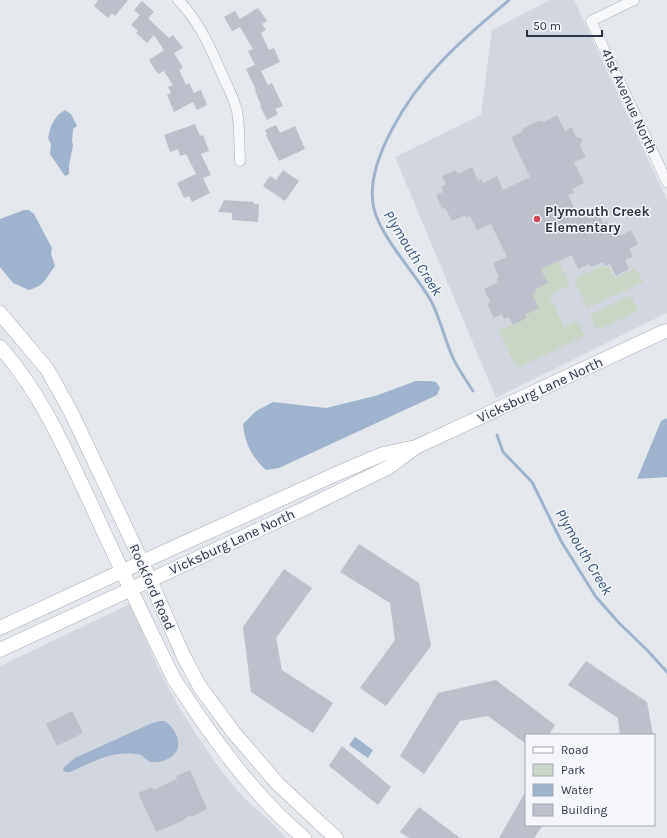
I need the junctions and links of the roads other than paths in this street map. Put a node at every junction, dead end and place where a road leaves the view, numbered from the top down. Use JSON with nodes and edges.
{"nodes":[{"id":1,"x":178,"y":0,"type":"edge"},
{"id":2,"x":634,"y":0,"type":"edge"},
{"id":3,"x":240,"y":161,"type":"dead end"},
{"id":4,"x":667,"y":182,"type":"edge"},
{"id":5,"x":0,"y":313,"type":"edge"},
{"id":6,"x":666,"y":330,"type":"edge"},
{"id":7,"x":0,"y":347,"type":"edge"},
{"id":8,"x":416,"y":447,"type":"junction"},
{"id":9,"x":142,"y":562,"type":"junction"},
{"id":10,"x":122,"y":572,"type":"junction"},
{"id":11,"x":150,"y":581,"type":"junction"},
{"id":12,"x":131,"y":590,"type":"junction"},
{"id":13,"x":0,"y":628,"type":"edge"},
{"id":14,"x":0,"y":650,"type":"edge"},
{"id":15,"x":304,"y":838,"type":"edge"},
{"id":16,"x":336,"y":838,"type":"edge"}],
"edges":[{"from":1,"to":3,"type":"street"},
{"from":2,"to":4,"type":"street","name":"41st Avenue North"},
{"from":5,"to":9,"type":"main road","name":"Rockford Road"},
{"from":6,"to":8,"type":"main road","name":"Vicksburg Lane North"},
{"from":7,"to":10,"type":"main road","name":"Rockford Road"},
{"from":8,"to":9,"type":"main road","name":"Vicksburg Lane North"},
{"from":8,"to":11,"type":"main road","name":"Vicksburg Lane North"},
{"from":9,"to":10,"type":"main road","name":"Vicksburg Lane North"},
{"from":9,"to":11,"type":"main road","name":"Rockford Road"},
{"from":10,"to":12,"type":"main road","name":"Rockford Road"},
{"from":10,"to":13,"type":"main road","name":"Vicksburg Lane North"},
{"from":11,"to":12,"type":"main road","name":"Vicksburg Lane North"},
{"from":11,"to":16,"type":"main road","name":"Rockford Road"},
{"from":12,"to":14,"type":"main road","name":"Vicksburg Lane North"},
{"from":12,"to":15,"type":"main road","name":"Rockford Road"}]}
